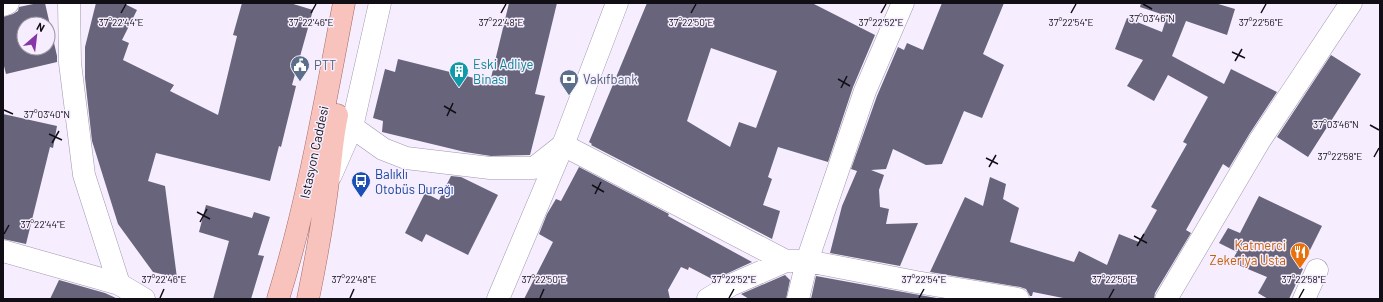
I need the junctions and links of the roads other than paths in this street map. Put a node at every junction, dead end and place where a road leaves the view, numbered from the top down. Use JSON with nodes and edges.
{"nodes":[{"id":1,"x":8,"y":3,"type":"edge"},
{"id":2,"x":69,"y":3,"type":"edge"},
{"id":3,"x":344,"y":3,"type":"edge"},
{"id":4,"x":358,"y":3,"type":"edge"},
{"id":5,"x":380,"y":3,"type":"edge"},
{"id":6,"x":617,"y":3,"type":"edge"},
{"id":7,"x":1351,"y":3,"type":"edge"},
{"id":8,"x":3,"y":5,"type":"edge"},
{"id":9,"x":898,"y":5,"type":"edge"},
{"id":10,"x":352,"y":127,"type":"junction"},
{"id":11,"x":563,"y":145,"type":"junction"},
{"id":12,"x":328,"y":180,"type":"junction"},
{"id":13,"x":3,"y":251,"type":"edge"},
{"id":14,"x":796,"y":261,"type":"junction"},
{"id":15,"x":1317,"y":270,"type":"dead end"},
{"id":16,"x":119,"y":284,"type":"junction"},
{"id":17,"x":144,"y":299,"type":"edge"},
{"id":18,"x":278,"y":299,"type":"edge"},
{"id":19,"x":308,"y":299,"type":"edge"},
{"id":20,"x":498,"y":299,"type":"edge"},
{"id":21,"x":708,"y":299,"type":"edge"},
{"id":22,"x":798,"y":299,"type":"edge"},
{"id":23,"x":1017,"y":299,"type":"edge"},
{"id":24,"x":1166,"y":299,"type":"edge"},
{"id":25,"x":1304,"y":299,"type":"edge"}],
"edges":[{"from":1,"to":8,"type":"street"},
{"from":2,"to":16,"type":"street"},
{"from":3,"to":18,"type":"main road","name":"Istasyon Caddesi"},
{"from":4,"to":12,"type":"main road"},
{"from":5,"to":10,"type":"street"},
{"from":6,"to":11,"type":"street"},
{"from":7,"to":24,"type":"street"},
{"from":9,"to":14,"type":"street"},
{"from":10,"to":11,"type":"street"},
{"from":10,"to":12,"type":"street"},
{"from":11,"to":14,"type":"street"},
{"from":11,"to":20,"type":"street"},
{"from":12,"to":19,"type":"main road"},
{"from":13,"to":16,"type":"street"},
{"from":14,"to":21,"type":"street"},
{"from":14,"to":22,"type":"street"},
{"from":14,"to":23,"type":"street"},
{"from":15,"to":25,"type":"street"},
{"from":16,"to":17,"type":"street"}]}
